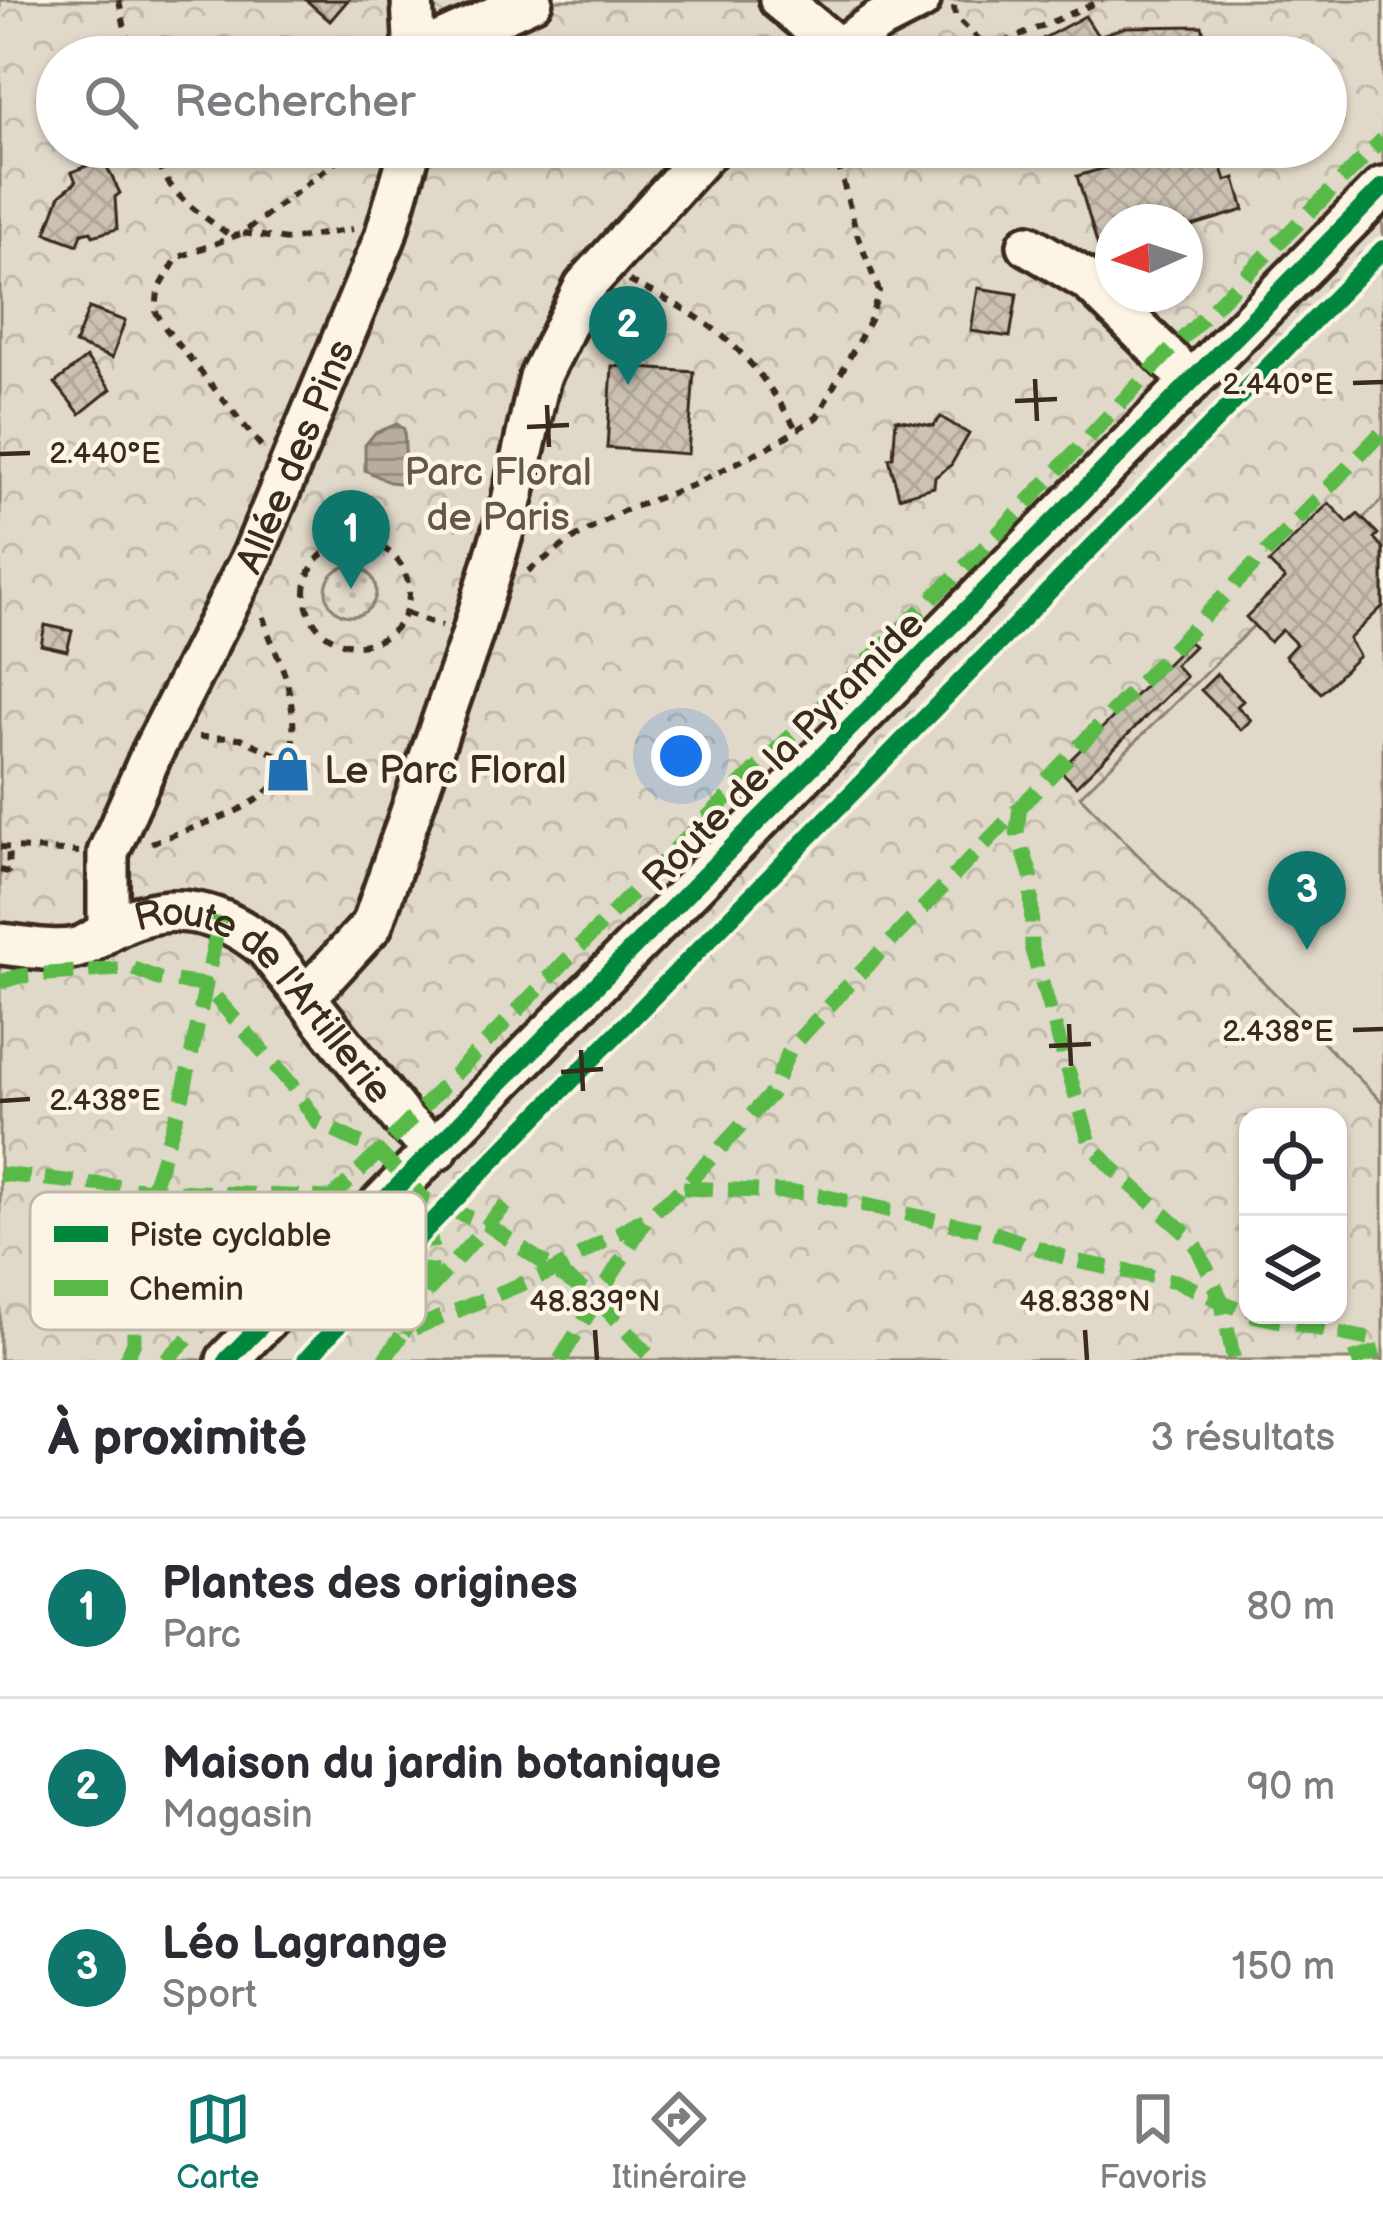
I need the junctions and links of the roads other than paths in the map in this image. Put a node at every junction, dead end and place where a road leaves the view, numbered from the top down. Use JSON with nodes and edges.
{"nodes":[{"id":1,"x":412,"y":0,"type":"edge"},
{"id":2,"x":532,"y":0,"type":"edge"},
{"id":3,"x":780,"y":0,"type":"edge"},
{"id":4,"x":926,"y":6,"type":"edge"},
{"id":5,"x":414,"y":36,"type":"edge"},
{"id":6,"x":455,"y":36,"type":"edge"},
{"id":7,"x":815,"y":36,"type":"edge"},
{"id":8,"x":866,"y":36,"type":"edge"},
{"id":9,"x":405,"y":168,"type":"edge"},
{"id":10,"x":692,"y":168,"type":"edge"},
{"id":11,"x":1383,"y":187,"type":"edge"},
{"id":12,"x":1028,"y":245,"type":"dead end"},
{"id":13,"x":1192,"y":381,"type":"junction"},
{"id":14,"x":108,"y":931,"type":"junction"},
{"id":15,"x":0,"y":944,"type":"edge"},
{"id":16,"x":306,"y":997,"type":"junction"},
{"id":17,"x":437,"y":1150,"type":"junction"},
{"id":18,"x":395,"y":1192,"type":"edge"},
{"id":19,"x":257,"y":1330,"type":"edge"},
{"id":20,"x":227,"y":1360,"type":"edge"}],
"edges":[{"from":1,"to":5,"type":"street"},
{"from":2,"to":6,"type":"street"},
{"from":3,"to":7,"type":"street"},
{"from":4,"to":8,"type":"street"},
{"from":9,"to":14,"type":"street","name":"Allée des Pins"},
{"from":10,"to":16,"type":"street"},
{"from":11,"to":13,"type":"street","name":"Route de la Pyramide"},
{"from":12,"to":13,"type":"street"},
{"from":13,"to":17,"type":"street","name":"Route de la Pyramide"},
{"from":14,"to":15,"type":"street","name":"Route de l'Artillerie"},
{"from":14,"to":16,"type":"street","name":"Route de l'Artillerie"},
{"from":16,"to":17,"type":"street","name":"Route de l'Artillerie"},
{"from":17,"to":18,"type":"street","name":"Route de la Pyramide"},
{"from":19,"to":20,"type":"street","name":"Route de la Pyramide"}]}
